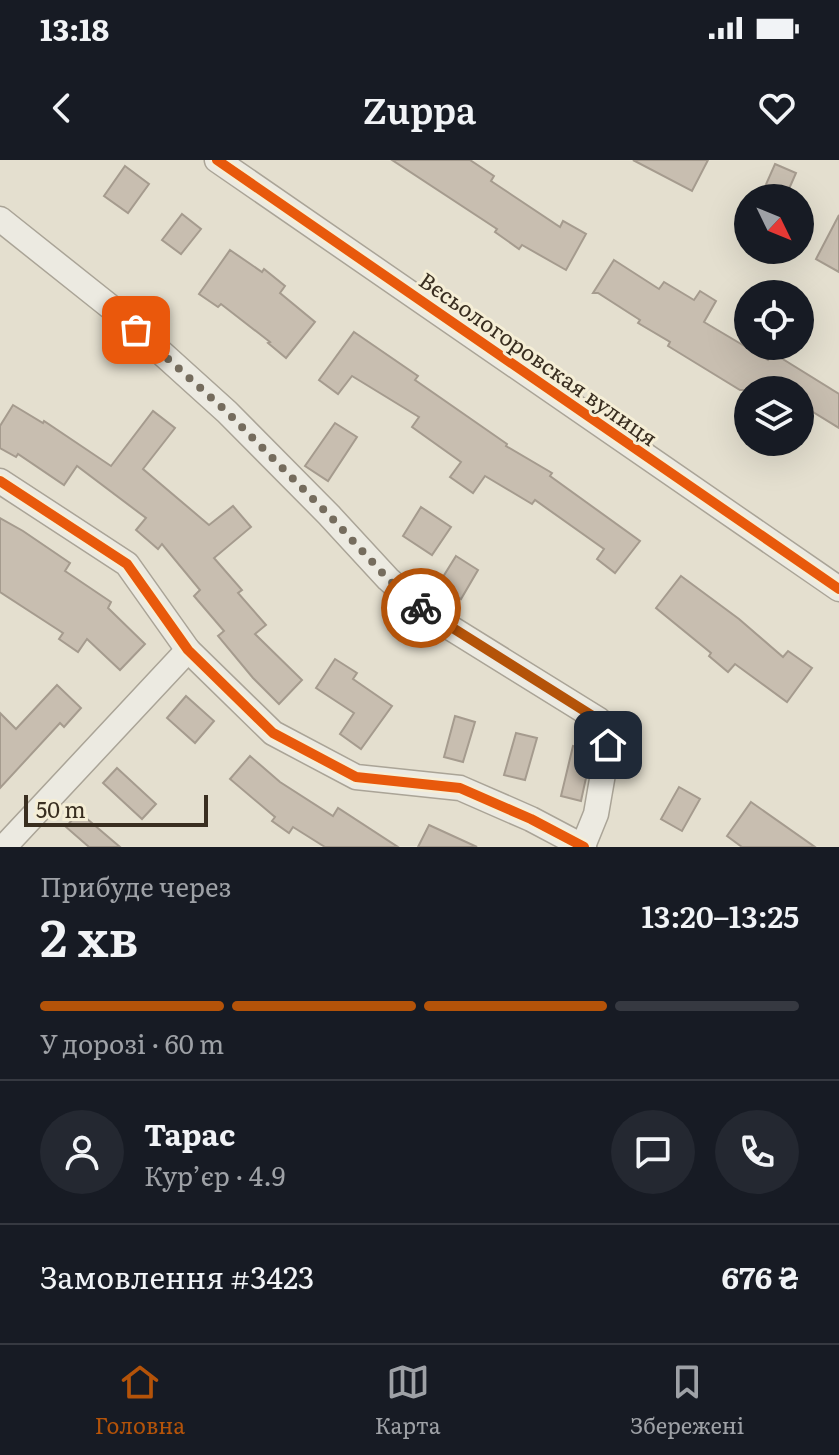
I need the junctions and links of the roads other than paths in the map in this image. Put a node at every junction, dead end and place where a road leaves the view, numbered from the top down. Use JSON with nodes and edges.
{"nodes":[{"id":1,"x":217,"y":160,"type":"edge"},
{"id":2,"x":0,"y":219,"type":"edge"},
{"id":3,"x":0,"y":481,"type":"edge"},
{"id":4,"x":839,"y":589,"type":"edge"},
{"id":5,"x":188,"y":650,"type":"junction"},
{"id":6,"x":4,"y":847,"type":"edge"},
{"id":7,"x":583,"y":847,"type":"edge"}],
"edges":[{"from":1,"to":4,"type":"street","name":"Вєсьологоровская вулиця"},
{"from":2,"to":7,"type":"street"},
{"from":3,"to":5,"type":"street"},
{"from":5,"to":6,"type":"street"},
{"from":5,"to":7,"type":"street"}]}
